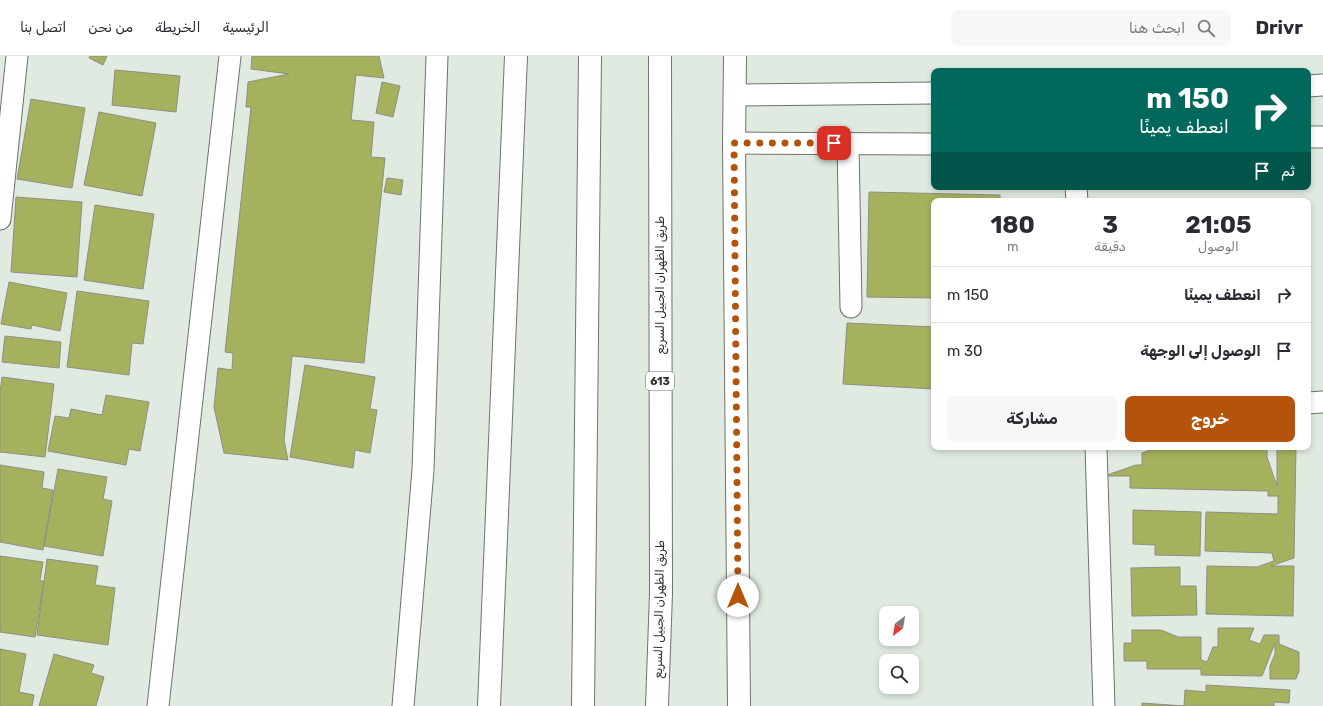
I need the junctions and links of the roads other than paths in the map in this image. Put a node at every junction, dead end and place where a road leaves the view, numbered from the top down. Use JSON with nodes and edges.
{"nodes":[{"id":1,"x":17,"y":56,"type":"edge"},
{"id":2,"x":230,"y":56,"type":"edge"},
{"id":3,"x":437,"y":56,"type":"edge"},
{"id":4,"x":516,"y":56,"type":"edge"},
{"id":5,"x":590,"y":56,"type":"edge"},
{"id":6,"x":660,"y":56,"type":"edge"},
{"id":7,"x":669,"y":56,"type":"edge"},
{"id":8,"x":736,"y":56,"type":"edge"},
{"id":9,"x":1323,"y":85,"type":"edge"},
{"id":10,"x":1311,"y":86,"type":"edge"},
{"id":11,"x":931,"y":93,"type":"edge"},
{"id":12,"x":735,"y":95,"type":"junction"},
{"id":13,"x":1323,"y":136,"type":"edge"},
{"id":14,"x":1311,"y":137,"type":"edge"},
{"id":15,"x":848,"y":142,"type":"junction"},
{"id":16,"x":734,"y":143,"type":"junction"},
{"id":17,"x":931,"y":144,"type":"edge"},
{"id":18,"x":660,"y":149,"type":"junction"},
{"id":19,"x":0,"y":219,"type":"edge"},
{"id":20,"x":851,"y":307,"type":"dead end"},
{"id":21,"x":1323,"y":402,"type":"edge"},
{"id":22,"x":1311,"y":403,"type":"edge"},
{"id":23,"x":1096,"y":450,"type":"edge"},
{"id":24,"x":158,"y":706,"type":"edge"},
{"id":25,"x":403,"y":706,"type":"edge"},
{"id":26,"x":489,"y":706,"type":"edge"},
{"id":27,"x":583,"y":706,"type":"edge"},
{"id":28,"x":657,"y":706,"type":"edge"},
{"id":29,"x":739,"y":706,"type":"edge"},
{"id":30,"x":1104,"y":706,"type":"edge"}],
"edges":[{"from":1,"to":19,"type":"street"},
{"from":2,"to":24,"type":"street"},
{"from":3,"to":25,"type":"street"},
{"from":4,"to":26,"type":"main road"},
{"from":5,"to":27,"type":"main road"},
{"from":6,"to":18,"type":"main road","name":"طريق الظهران الجبيل السريع","number":"613"},
{"from":7,"to":18,"type":"main road"},
{"from":8,"to":12,"type":"main road"},
{"from":9,"to":10,"type":"street"},
{"from":11,"to":12,"type":"street"},
{"from":12,"to":16,"type":"main road"},
{"from":13,"to":14,"type":"street"},
{"from":15,"to":16,"type":"street"},
{"from":15,"to":17,"type":"street"},
{"from":15,"to":20,"type":"street"},
{"from":16,"to":29,"type":"main road"},
{"from":18,"to":28,"type":"main road","name":"طريق الظهران الجبيل السريع","number":"613"},
{"from":21,"to":22,"type":"street"},
{"from":23,"to":30,"type":"street"}]}
